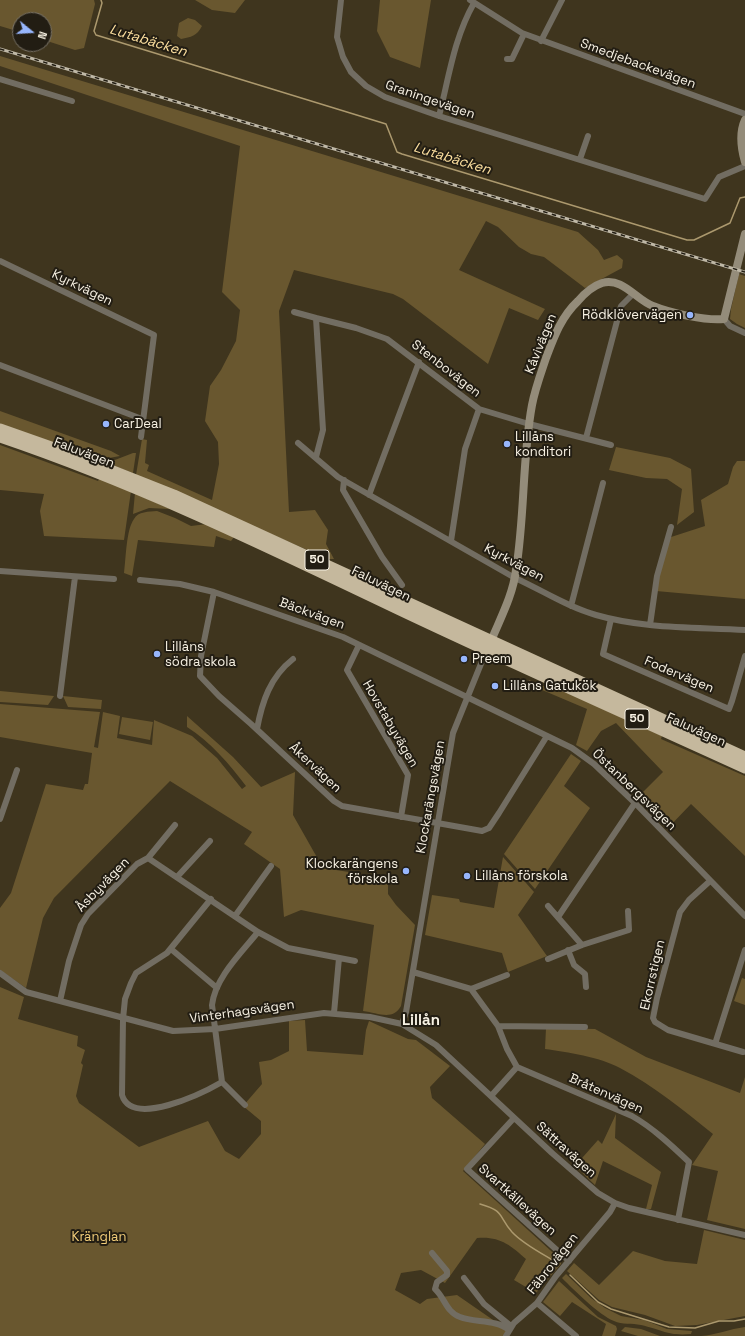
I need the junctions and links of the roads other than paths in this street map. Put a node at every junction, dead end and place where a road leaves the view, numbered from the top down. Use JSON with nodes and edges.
{"nodes":[{"id":1,"x":341,"y":0,"type":"edge"},
{"id":2,"x":562,"y":0,"type":"edge"},
{"id":3,"x":472,"y":1,"type":"edge"},
{"id":4,"x":524,"y":34,"type":"junction"},
{"id":5,"x":541,"y":41,"type":"junction"},
{"id":6,"x":507,"y":59,"type":"dead end"},
{"id":7,"x":0,"y":79,"type":"edge"},
{"id":8,"x":72,"y":101,"type":"dead end"},
{"id":9,"x":745,"y":114,"type":"edge"},
{"id":10,"x":439,"y":116,"type":"junction"},
{"id":11,"x":745,"y":120,"type":"edge"},
{"id":12,"x":588,"y":136,"type":"dead end"},
{"id":13,"x":580,"y":159,"type":"junction"},
{"id":14,"x":745,"y":162,"type":"edge"},
{"id":15,"x":745,"y":166,"type":"edge"},
{"id":16,"x":745,"y":234,"type":"edge"},
{"id":17,"x":0,"y":261,"type":"edge"},
{"id":18,"x":634,"y":293,"type":"junction"},
{"id":19,"x":294,"y":312,"type":"dead end"},
{"id":20,"x":316,"y":318,"type":"junction"},
{"id":21,"x":724,"y":319,"type":"junction"},
{"id":22,"x":745,"y":333,"type":"edge"},
{"id":23,"x":419,"y":362,"type":"junction"},
{"id":24,"x":0,"y":365,"type":"edge"},
{"id":25,"x":479,"y":409,"type":"junction"},
{"id":26,"x":142,"y":419,"type":"junction"},
{"id":27,"x":529,"y":424,"type":"junction"},
{"id":28,"x":0,"y":429,"type":"edge"},
{"id":29,"x":141,"y":437,"type":"dead end"},
{"id":30,"x":0,"y":438,"type":"edge"},
{"id":31,"x":586,"y":438,"type":"junction"},
{"id":32,"x":298,"y":443,"type":"dead end"},
{"id":33,"x":612,"y":445,"type":"dead end"},
{"id":34,"x":316,"y":457,"type":"junction"},
{"id":35,"x":127,"y":480,"type":"junction"},
{"id":36,"x":344,"y":480,"type":"junction"},
{"id":37,"x":604,"y":483,"type":"dead end"},
{"id":38,"x":369,"y":495,"type":"junction"},
{"id":39,"x":670,"y":527,"type":"dead end"},
{"id":40,"x":452,"y":541,"type":"junction"},
{"id":41,"x":0,"y":571,"type":"edge"},
{"id":42,"x":75,"y":577,"type":"junction"},
{"id":43,"x":515,"y":578,"type":"junction"},
{"id":44,"x":114,"y":579,"type":"dead end"},
{"id":45,"x":140,"y":580,"type":"dead end"},
{"id":46,"x":402,"y":585,"type":"dead end"},
{"id":47,"x":214,"y":592,"type":"junction"},
{"id":48,"x":571,"y":606,"type":"junction"},
{"id":49,"x":611,"y":619,"type":"junction"},
{"id":50,"x":650,"y":625,"type":"junction"},
{"id":51,"x":745,"y":630,"type":"edge"},
{"id":52,"x":359,"y":645,"type":"junction"},
{"id":53,"x":489,"y":645,"type":"junction"},
{"id":54,"x":745,"y":656,"type":"edge"},
{"id":55,"x":293,"y":659,"type":"dead end"},
{"id":56,"x":526,"y":663,"type":"junction"},
{"id":57,"x":60,"y":696,"type":"dead end"},
{"id":58,"x":466,"y":698,"type":"junction"},
{"id":59,"x":257,"y":729,"type":"junction"},
{"id":60,"x":547,"y":736,"type":"junction"},
{"id":61,"x":745,"y":757,"type":"edge"},
{"id":62,"x":745,"y":768,"type":"edge"},
{"id":63,"x":17,"y":770,"type":"dead end"},
{"id":64,"x":635,"y":803,"type":"junction"},
{"id":65,"x":401,"y":817,"type":"junction"},
{"id":66,"x":0,"y":819,"type":"edge"},
{"id":67,"x":437,"y":823,"type":"junction"},
{"id":68,"x":175,"y":825,"type":"dead end"},
{"id":69,"x":210,"y":841,"type":"dead end"},
{"id":70,"x":148,"y":858,"type":"junction"},
{"id":71,"x":271,"y":866,"type":"dead end"},
{"id":72,"x":177,"y":876,"type":"junction"},
{"id":73,"x":710,"y":881,"type":"junction"},
{"id":74,"x":210,"y":899,"type":"junction"},
{"id":75,"x":548,"y":906,"type":"dead end"},
{"id":76,"x":628,"y":911,"type":"dead end"},
{"id":77,"x":234,"y":916,"type":"junction"},
{"id":78,"x":745,"y":916,"type":"edge"},
{"id":79,"x":558,"y":917,"type":"junction"},
{"id":80,"x":258,"y":932,"type":"junction"},
{"id":81,"x":582,"y":945,"type":"junction"},
{"id":82,"x":171,"y":949,"type":"junction"},
{"id":83,"x":568,"y":950,"type":"junction"},
{"id":84,"x":745,"y":950,"type":"edge"},
{"id":85,"x":339,"y":958,"type":"junction"},
{"id":86,"x":548,"y":959,"type":"dead end"},
{"id":87,"x":355,"y":961,"type":"dead end"},
{"id":88,"x":412,"y":972,"type":"junction"},
{"id":89,"x":0,"y":973,"type":"edge"},
{"id":90,"x":507,"y":976,"type":"dead end"},
{"id":91,"x":586,"y":987,"type":"dead end"},
{"id":92,"x":217,"y":988,"type":"junction"},
{"id":93,"x":471,"y":989,"type":"junction"},
{"id":94,"x":60,"y":1001,"type":"junction"},
{"id":95,"x":334,"y":1013,"type":"junction"},
{"id":96,"x":123,"y":1019,"type":"junction"},
{"id":97,"x":402,"y":1024,"type":"junction"},
{"id":98,"x":498,"y":1026,"type":"junction"},
{"id":99,"x":585,"y":1027,"type":"dead end"},
{"id":100,"x":215,"y":1029,"type":"junction"},
{"id":101,"x":715,"y":1044,"type":"junction"},
{"id":102,"x":743,"y":1052,"type":"dead end"},
{"id":103,"x":517,"y":1067,"type":"junction"},
{"id":104,"x":222,"y":1082,"type":"junction"},
{"id":105,"x":491,"y":1096,"type":"junction"},
{"id":106,"x":244,"y":1105,"type":"dead end"},
{"id":107,"x":514,"y":1118,"type":"junction"},
{"id":108,"x":615,"y":1203,"type":"junction"},
{"id":109,"x":678,"y":1220,"type":"junction"},
{"id":110,"x":745,"y":1235,"type":"edge"},
{"id":111,"x":432,"y":1253,"type":"dead end"},
{"id":112,"x":569,"y":1261,"type":"junction"},
{"id":113,"x":464,"y":1278,"type":"dead end"},
{"id":114,"x":537,"y":1303,"type":"junction"},
{"id":115,"x":508,"y":1331,"type":"edge"},
{"id":116,"x":576,"y":1336,"type":"edge"}],
"edges":[{"from":1,"to":10,"type":"street","name":"Graningevägen"},
{"from":2,"to":5,"type":"street"},
{"from":3,"to":4,"type":"street","name":"Smedjebackevägen"},
{"from":3,"to":10,"type":"street"},
{"from":4,"to":5,"type":"street","name":"Smedjebackevägen"},
{"from":4,"to":6,"type":"street"},
{"from":5,"to":9,"type":"street","name":"Smedjebackevägen"},
{"from":7,"to":8,"type":"street"},
{"from":10,"to":13,"type":"street","name":"Graningevägen"},
{"from":11,"to":14,"type":"street"},
{"from":12,"to":13,"type":"street"},
{"from":13,"to":15,"type":"street","name":"Graningevägen"},
{"from":16,"to":21,"type":"street"},
{"from":17,"to":26,"type":"street","name":"Kyrkvägen"},
{"from":18,"to":21,"type":"street","name":"Kåvivägen"},
{"from":18,"to":27,"type":"street","name":"Kåvivägen"},
{"from":18,"to":31,"type":"street"},
{"from":19,"to":20,"type":"street","name":"Stenbovägen"},
{"from":20,"to":23,"type":"street","name":"Stenbovägen"},
{"from":20,"to":34,"type":"street"},
{"from":21,"to":22,"type":"street"},
{"from":23,"to":25,"type":"street","name":"Stenbovägen"},
{"from":23,"to":38,"type":"street"},
{"from":24,"to":26,"type":"street"},
{"from":25,"to":27,"type":"street","name":"Stenbovägen"},
{"from":25,"to":40,"type":"street"},
{"from":26,"to":29,"type":"street"},
{"from":27,"to":31,"type":"street","name":"Stenbovägen"},
{"from":27,"to":43,"type":"street","name":"Kåvivägen"},
{"from":28,"to":35,"type":"highway","name":"Faluvägen","number":"50"},
{"from":30,"to":35,"type":"highway","name":"Faluvägen","number":"50"},
{"from":31,"to":33,"type":"street","name":"Stenbovägen"},
{"from":32,"to":34,"type":"street","name":"Kyrkvägen"},
{"from":34,"to":36,"type":"street","name":"Kyrkvägen"},
{"from":35,"to":53,"type":"highway","name":"Faluvägen","number":"50"},
{"from":36,"to":38,"type":"street","name":"Kyrkvägen"},
{"from":36,"to":46,"type":"street"},
{"from":37,"to":48,"type":"street"},
{"from":38,"to":40,"type":"street","name":"Kyrkvägen"},
{"from":39,"to":50,"type":"street"},
{"from":40,"to":43,"type":"street","name":"Kyrkvägen"},
{"from":41,"to":42,"type":"street"},
{"from":42,"to":44,"type":"street"},
{"from":42,"to":57,"type":"street"},
{"from":43,"to":48,"type":"street","name":"Kyrkvägen"},
{"from":43,"to":53,"type":"street","name":"Kåvivägen"},
{"from":45,"to":47,"type":"street","name":"Bäckvägen"},
{"from":47,"to":52,"type":"street","name":"Bäckvägen"},
{"from":47,"to":59,"type":"street","name":"Åkervägen"},
{"from":48,"to":49,"type":"street","name":"Kyrkvägen"},
{"from":49,"to":50,"type":"street","name":"Kyrkvägen"},
{"from":49,"to":54,"type":"street","name":"Fodervägen"},
{"from":50,"to":51,"type":"street","name":"Kyrkvägen"},
{"from":52,"to":58,"type":"street","name":"Bäckvägen"},
{"from":52,"to":65,"type":"street","name":"Hovstabyvägen"},
{"from":53,"to":56,"type":"highway","name":"Faluvägen","number":"50"},
{"from":53,"to":58,"type":"street","name":"Klockarängsvägen"},
{"from":55,"to":59,"type":"street"},
{"from":56,"to":61,"type":"highway","name":"Faluvägen","number":"50"},
{"from":56,"to":62,"type":"highway","name":"Faluvägen","number":"50"},
{"from":58,"to":60,"type":"street","name":"Östanbergsvägen"},
{"from":58,"to":67,"type":"street","name":"Klockarängsvägen"},
{"from":59,"to":65,"type":"street","name":"Åkervägen"},
{"from":60,"to":64,"type":"street","name":"Östanbergsvägen"},
{"from":60,"to":67,"type":"street","name":"Åkervägen"},
{"from":63,"to":66,"type":"street"},
{"from":64,"to":73,"type":"street","name":"Östanbergsvägen"},
{"from":64,"to":79,"type":"street"},
{"from":65,"to":67,"type":"street","name":"Åkervägen"},
{"from":67,"to":88,"type":"street","name":"Klockarängsvägen"},
{"from":68,"to":70,"type":"street","name":"Åsbyvägen"},
{"from":69,"to":72,"type":"street"},
{"from":70,"to":72,"type":"street","name":"Åsbyvägen"},
{"from":70,"to":94,"type":"street","name":"Åsbyvägen"},
{"from":71,"to":77,"type":"street"},
{"from":72,"to":74,"type":"street","name":"Åsbyvägen"},
{"from":73,"to":78,"type":"street","name":"Östanbergsvägen"},
{"from":73,"to":101,"type":"street","name":"Ekorrstigen"},
{"from":74,"to":77,"type":"street","name":"Åsbyvägen"},
{"from":74,"to":82,"type":"street"},
{"from":75,"to":79,"type":"street"},
{"from":76,"to":81,"type":"street"},
{"from":77,"to":80,"type":"street","name":"Åsbyvägen"},
{"from":79,"to":81,"type":"street"},
{"from":80,"to":85,"type":"street","name":"Åsbyvägen"},
{"from":80,"to":92,"type":"street"},
{"from":81,"to":83,"type":"street"},
{"from":82,"to":92,"type":"street"},
{"from":82,"to":96,"type":"street"},
{"from":83,"to":86,"type":"street"},
{"from":83,"to":91,"type":"street"},
{"from":84,"to":101,"type":"street"},
{"from":85,"to":87,"type":"street","name":"Åsbyvägen"},
{"from":85,"to":95,"type":"street"},
{"from":88,"to":93,"type":"street"},
{"from":88,"to":97,"type":"street","name":"Klockarängsvägen"},
{"from":89,"to":94,"type":"street","name":"Vinterhagsvägen"},
{"from":90,"to":93,"type":"street"},
{"from":92,"to":100,"type":"street"},
{"from":93,"to":98,"type":"street"},
{"from":94,"to":96,"type":"street","name":"Vinterhagsvägen"},
{"from":95,"to":97,"type":"street","name":"Vinterhagsvägen"},
{"from":95,"to":100,"type":"street","name":"Vinterhagsvägen"},
{"from":96,"to":100,"type":"street","name":"Vinterhagsvägen"},
{"from":96,"to":104,"type":"street"},
{"from":97,"to":105,"type":"street","name":"Sättravägen"},
{"from":98,"to":99,"type":"street"},
{"from":98,"to":103,"type":"street"},
{"from":100,"to":104,"type":"street"},
{"from":101,"to":102,"type":"street","name":"Ekorrstigen"},
{"from":103,"to":105,"type":"street"},
{"from":103,"to":109,"type":"street","name":"Bråtenvägen"},
{"from":104,"to":106,"type":"street"},
{"from":105,"to":107,"type":"street","name":"Sättravägen"},
{"from":107,"to":108,"type":"street","name":"Sättravägen"},
{"from":107,"to":112,"type":"street","name":"Svartkällevägen"},
{"from":108,"to":109,"type":"street","name":"Sättravägen"},
{"from":108,"to":112,"type":"street","name":"Fäbrovägen"},
{"from":109,"to":110,"type":"street","name":"Sättravägen"},
{"from":111,"to":115,"type":"street"},
{"from":112,"to":114,"type":"street","name":"Fäbrovägen"},
{"from":113,"to":115,"type":"street"},
{"from":114,"to":115,"type":"street","name":"Fäbrovägen"},
{"from":114,"to":116,"type":"street"}]}
